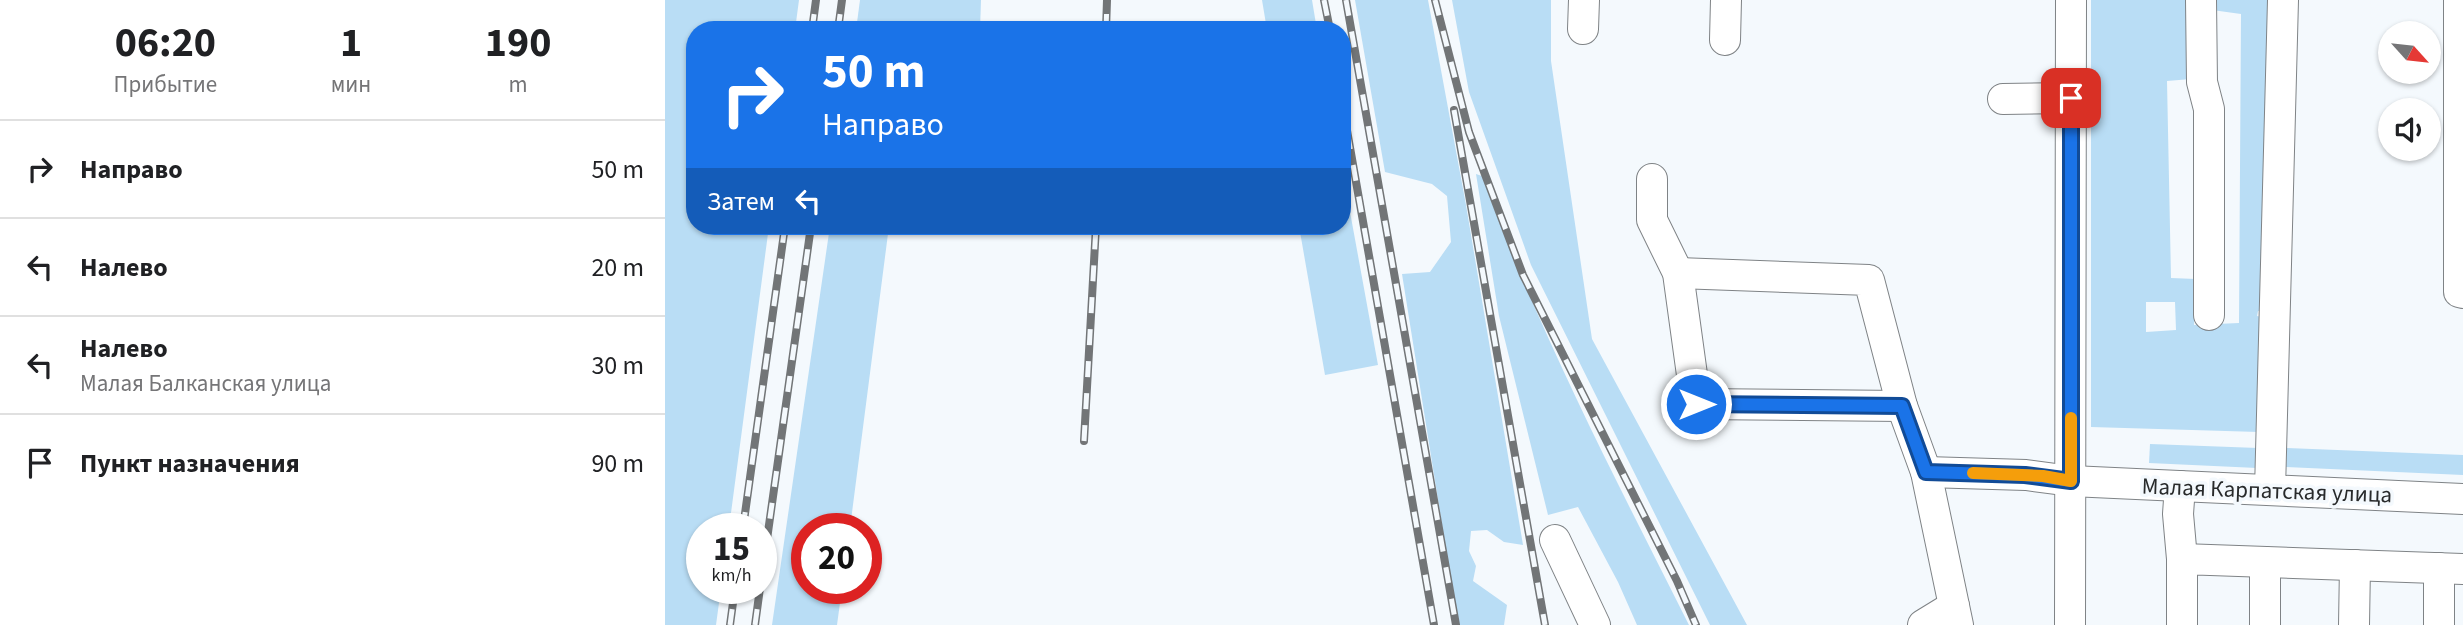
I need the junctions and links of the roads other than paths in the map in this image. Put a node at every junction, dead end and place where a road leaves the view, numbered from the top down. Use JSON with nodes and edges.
{"nodes":[{"id":1,"x":1726,"y":0,"type":"edge"},
{"id":2,"x":2071,"y":0,"type":"edge"},
{"id":3,"x":2201,"y":0,"type":"edge"},
{"id":4,"x":2283,"y":0,"type":"edge"},
{"id":5,"x":2459,"y":0,"type":"edge"},
{"id":6,"x":1725,"y":40,"type":"dead end"},
{"id":7,"x":2071,"y":98,"type":"junction"},
{"id":8,"x":2003,"y":99,"type":"dead end"},
{"id":9,"x":2461,"y":172,"type":"edge"},
{"id":10,"x":1652,"y":179,"type":"dead end"},
{"id":11,"x":1678,"y":273,"type":"junction"},
{"id":12,"x":2463,"y":293,"type":"edge"},
{"id":13,"x":2209,"y":315,"type":"dead end"},
{"id":14,"x":1902,"y":406,"type":"junction"},
{"id":15,"x":1926,"y":472,"type":"junction"},
{"id":16,"x":2071,"y":481,"type":"junction"},
{"id":17,"x":2180,"y":486,"type":"junction"},
{"id":18,"x":2270,"y":490,"type":"junction"},
{"id":19,"x":2463,"y":499,"type":"edge"},
{"id":20,"x":1555,"y":540,"type":"dead end"},
{"id":21,"x":2182,"y":559,"type":"junction"},
{"id":22,"x":2265,"y":562,"type":"junction"},
{"id":23,"x":2355,"y":565,"type":"junction"},
{"id":24,"x":2451,"y":569,"type":"edge"},
{"id":25,"x":1956,"y":615,"type":"edge"},
{"id":26,"x":1595,"y":625,"type":"edge"},
{"id":27,"x":1923,"y":625,"type":"edge"},
{"id":28,"x":2070,"y":625,"type":"edge"},
{"id":29,"x":2182,"y":625,"type":"edge"},
{"id":30,"x":2265,"y":625,"type":"edge"},
{"id":31,"x":2354,"y":625,"type":"edge"},
{"id":32,"x":2439,"y":625,"type":"edge"}],
"edges":[{"from":1,"to":6,"type":"street"},
{"from":2,"to":7,"type":"street"},
{"from":3,"to":13,"type":"street"},
{"from":4,"to":18,"type":"street"},
{"from":5,"to":9,"type":"street"},
{"from":7,"to":8,"type":"street"},
{"from":7,"to":16,"type":"street"},
{"from":9,"to":12,"type":"street"},
{"from":10,"to":11,"type":"street"},
{"from":11,"to":14,"type":"street"},
{"from":11,"to":14,"type":"street"},
{"from":14,"to":15,"type":"street"},
{"from":15,"to":16,"type":"street","name":"Малая Карпатская улица"},
{"from":15,"to":25,"type":"street"},
{"from":16,"to":17,"type":"street","name":"Малая Карпатская улица"},
{"from":16,"to":28,"type":"street"},
{"from":17,"to":18,"type":"street","name":"Малая Карпатская улица"},
{"from":17,"to":21,"type":"street"},
{"from":18,"to":19,"type":"street","name":"Малая Карпатская улица"},
{"from":20,"to":26,"type":"street"},
{"from":21,"to":22,"type":"street"},
{"from":21,"to":29,"type":"street"},
{"from":22,"to":23,"type":"street"},
{"from":22,"to":30,"type":"street"},
{"from":23,"to":24,"type":"street"},
{"from":23,"to":31,"type":"street"},
{"from":24,"to":32,"type":"street"},
{"from":25,"to":27,"type":"street"}]}
